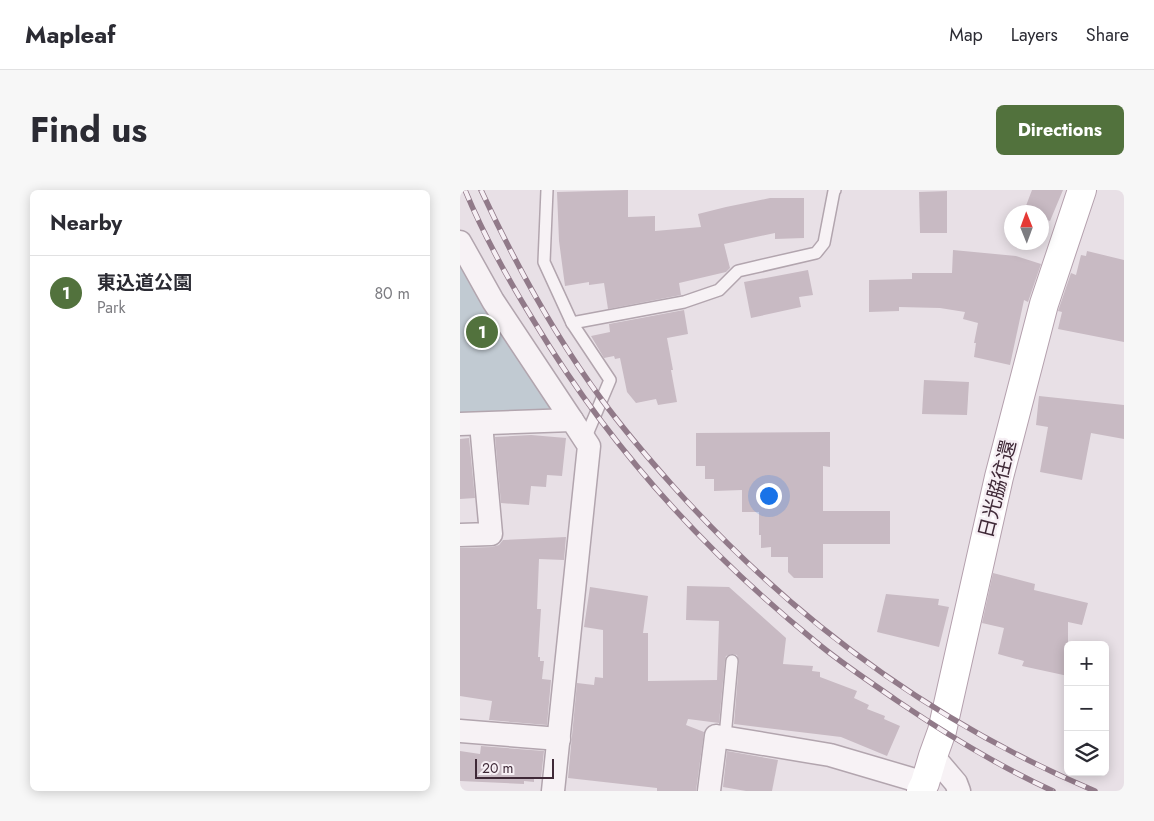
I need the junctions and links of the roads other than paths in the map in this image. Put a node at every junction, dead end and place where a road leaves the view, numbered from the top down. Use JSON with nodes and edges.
{"nodes":[{"id":1,"x":547,"y":190,"type":"edge"},
{"id":2,"x":835,"y":190,"type":"edge"},
{"id":3,"x":1082,"y":190,"type":"edge"},
{"id":4,"x":460,"y":242,"type":"edge"},
{"id":5,"x":572,"y":323,"type":"junction"},
{"id":6,"x":572,"y":420,"type":"junction"},
{"id":7,"x":471,"y":424,"type":"edge"},
{"id":8,"x":585,"y":439,"type":"junction"},
{"id":9,"x":460,"y":535,"type":"edge"},
{"id":10,"x":732,"y":661,"type":"dead end"},
{"id":11,"x":460,"y":731,"type":"edge"},
{"id":12,"x":725,"y":737,"type":"junction"},
{"id":13,"x":559,"y":739,"type":"junction"},
{"id":14,"x":933,"y":756,"type":"junction"},
{"id":15,"x":923,"y":787,"type":"edge"},
{"id":16,"x":553,"y":791,"type":"edge"},
{"id":17,"x":709,"y":791,"type":"edge"},
{"id":18,"x":959,"y":791,"type":"edge"}],
"edges":[{"from":1,"to":5,"type":"lane"},
{"from":2,"to":5,"type":"lane"},
{"from":3,"to":14,"type":"main road","name":"日光脇往還"},
{"from":4,"to":6,"type":"street"},
{"from":5,"to":8,"type":"lane"},
{"from":6,"to":7,"type":"street"},
{"from":6,"to":8,"type":"street"},
{"from":7,"to":9,"type":"street"},
{"from":8,"to":13,"type":"street"},
{"from":10,"to":12,"type":"lane"},
{"from":11,"to":13,"type":"street"},
{"from":12,"to":15,"type":"street"},
{"from":12,"to":17,"type":"street"},
{"from":13,"to":16,"type":"street"},
{"from":14,"to":15,"type":"main road","name":"日光脇往還"},
{"from":14,"to":18,"type":"street"}]}
